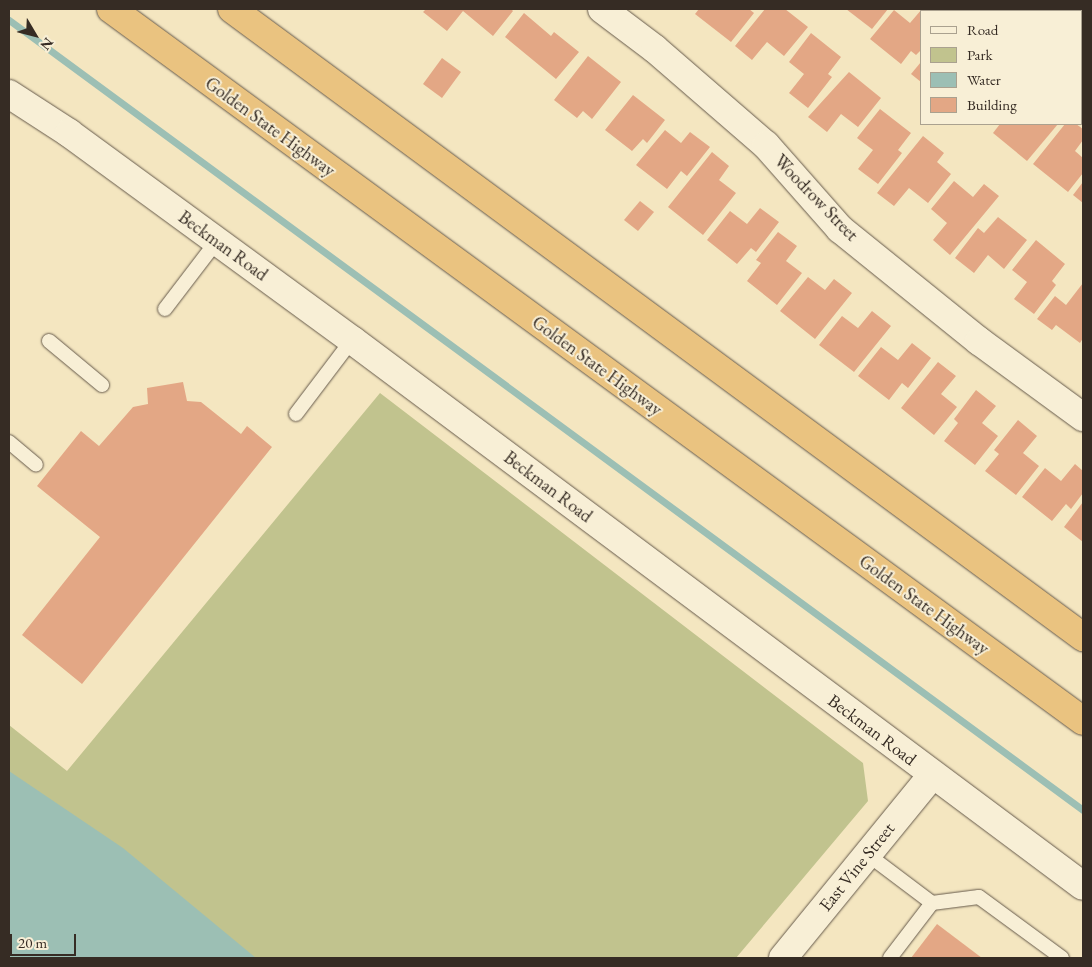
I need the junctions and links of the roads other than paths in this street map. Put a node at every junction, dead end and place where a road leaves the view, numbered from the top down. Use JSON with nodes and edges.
{"nodes":[{"id":1,"x":111,"y":9,"type":"edge"},
{"id":2,"x":232,"y":9,"type":"edge"},
{"id":3,"x":602,"y":9,"type":"edge"},
{"id":4,"x":9,"y":94,"type":"edge"},
{"id":5,"x":217,"y":241,"type":"junction"},
{"id":6,"x":165,"y":308,"type":"dead end"},
{"id":7,"x":49,"y":340,"type":"dead end"},
{"id":8,"x":352,"y":340,"type":"junction"},
{"id":9,"x":102,"y":385,"type":"dead end"},
{"id":10,"x":1080,"y":407,"type":"edge"},
{"id":11,"x":296,"y":414,"type":"dead end"},
{"id":12,"x":9,"y":442,"type":"edge"},
{"id":13,"x":36,"y":465,"type":"dead end"},
{"id":14,"x":1083,"y":637,"type":"edge"},
{"id":15,"x":1083,"y":721,"type":"edge"},
{"id":16,"x":932,"y":775,"type":"junction"},
{"id":17,"x":867,"y":854,"type":"junction"},
{"id":18,"x":1083,"y":886,"type":"edge"},
{"id":19,"x":932,"y":903,"type":"junction"},
{"id":20,"x":783,"y":958,"type":"edge"},
{"id":21,"x":890,"y":958,"type":"edge"},
{"id":22,"x":1062,"y":958,"type":"edge"}],
"edges":[{"from":1,"to":15,"type":"highway","name":"Golden State Highway"},
{"from":2,"to":14,"type":"highway"},
{"from":3,"to":10,"type":"street","name":"Woodrow Street"},
{"from":4,"to":5,"type":"street","name":"Beckman Road"},
{"from":5,"to":6,"type":"lane"},
{"from":5,"to":8,"type":"street","name":"Beckman Road"},
{"from":7,"to":9,"type":"lane"},
{"from":8,"to":11,"type":"lane"},
{"from":8,"to":16,"type":"street","name":"Beckman Road"},
{"from":12,"to":13,"type":"lane"},
{"from":16,"to":17,"type":"street","name":"East Vine Street"},
{"from":16,"to":18,"type":"street","name":"Beckman Road"},
{"from":17,"to":19,"type":"lane"},
{"from":17,"to":20,"type":"street","name":"East Vine Street"},
{"from":19,"to":21,"type":"lane"},
{"from":19,"to":22,"type":"lane"}]}
